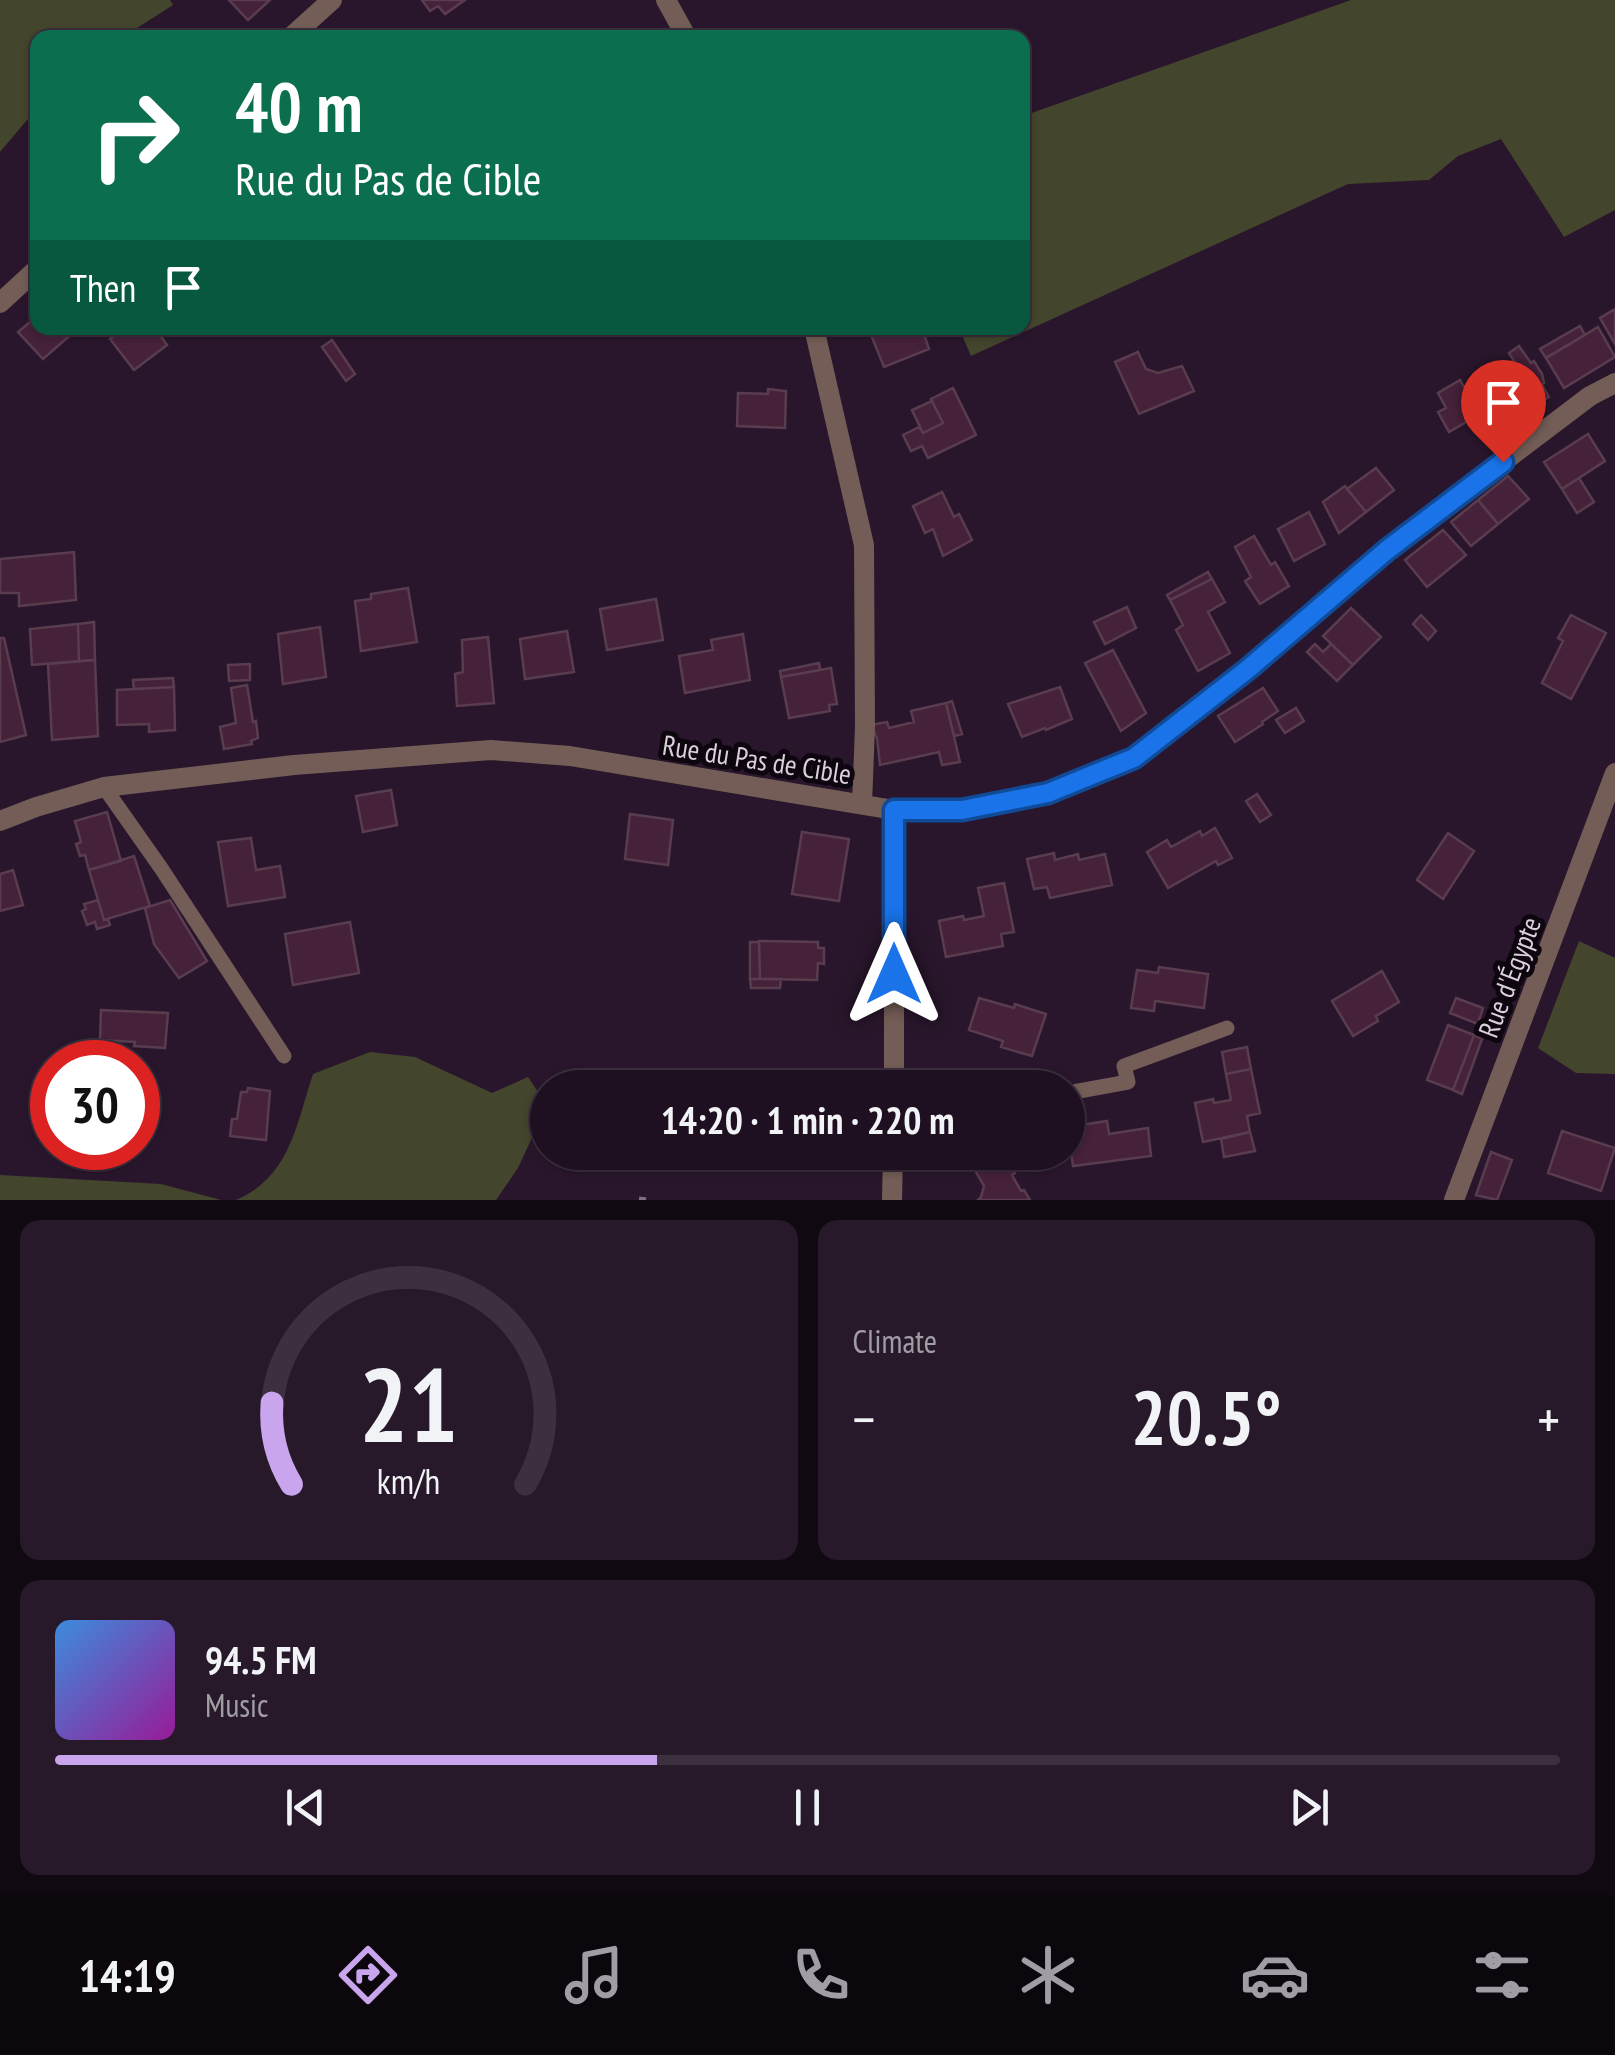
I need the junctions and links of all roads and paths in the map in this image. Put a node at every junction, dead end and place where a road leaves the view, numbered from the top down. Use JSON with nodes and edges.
{"nodes":[{"id":1,"x":332,"y":0,"type":"edge"},
{"id":2,"x":666,"y":0,"type":"edge"},
{"id":3,"x":299,"y":30,"type":"edge"},
{"id":4,"x":683,"y":30,"type":"edge"},
{"id":5,"x":30,"y":275,"type":"edge"},
{"id":6,"x":0,"y":302,"type":"edge"},
{"id":7,"x":816,"y":335,"type":"edge"},
{"id":8,"x":1615,"y":382,"type":"edge"},
{"id":9,"x":1615,"y":773,"type":"edge"},
{"id":10,"x":104,"y":787,"type":"junction"},
{"id":11,"x":1611,"y":795,"type":"edge"},
{"id":12,"x":862,"y":804,"type":"junction"},
{"id":13,"x":894,"y":810,"type":"junction"},
{"id":14,"x":0,"y":822,"type":"edge"},
{"id":15,"x":1226,"y":1028,"type":"dead end"},
{"id":16,"x":284,"y":1056,"type":"dead end"},
{"id":17,"x":894,"y":1070,"type":"edge"},
{"id":18,"x":1085,"y":1090,"type":"edge"},
{"id":19,"x":893,"y":1170,"type":"edge"},
{"id":20,"x":892,"y":1200,"type":"edge"},
{"id":21,"x":1454,"y":1200,"type":"edge"}],
"edges":[{"from":1,"to":3,"type":"street"},
{"from":2,"to":4,"type":"street"},
{"from":5,"to":6,"type":"street"},
{"from":7,"to":12,"type":"street"},
{"from":8,"to":13,"type":"street","name":"Rue du Pas de Cible"},
{"from":9,"to":11,"type":"street","name":"Rue d'Égypte"},
{"from":10,"to":12,"type":"street","name":"Rue du Pas de Cible"},
{"from":10,"to":14,"type":"street","name":"Rue du Pas de Cible"},
{"from":10,"to":16,"type":"lane"},
{"from":11,"to":21,"type":"street","name":"Rue d'Égypte"},
{"from":12,"to":13,"type":"street","name":"Rue du Pas de Cible"},
{"from":13,"to":17,"type":"street"},
{"from":15,"to":18,"type":"lane"},
{"from":19,"to":20,"type":"street"}]}
